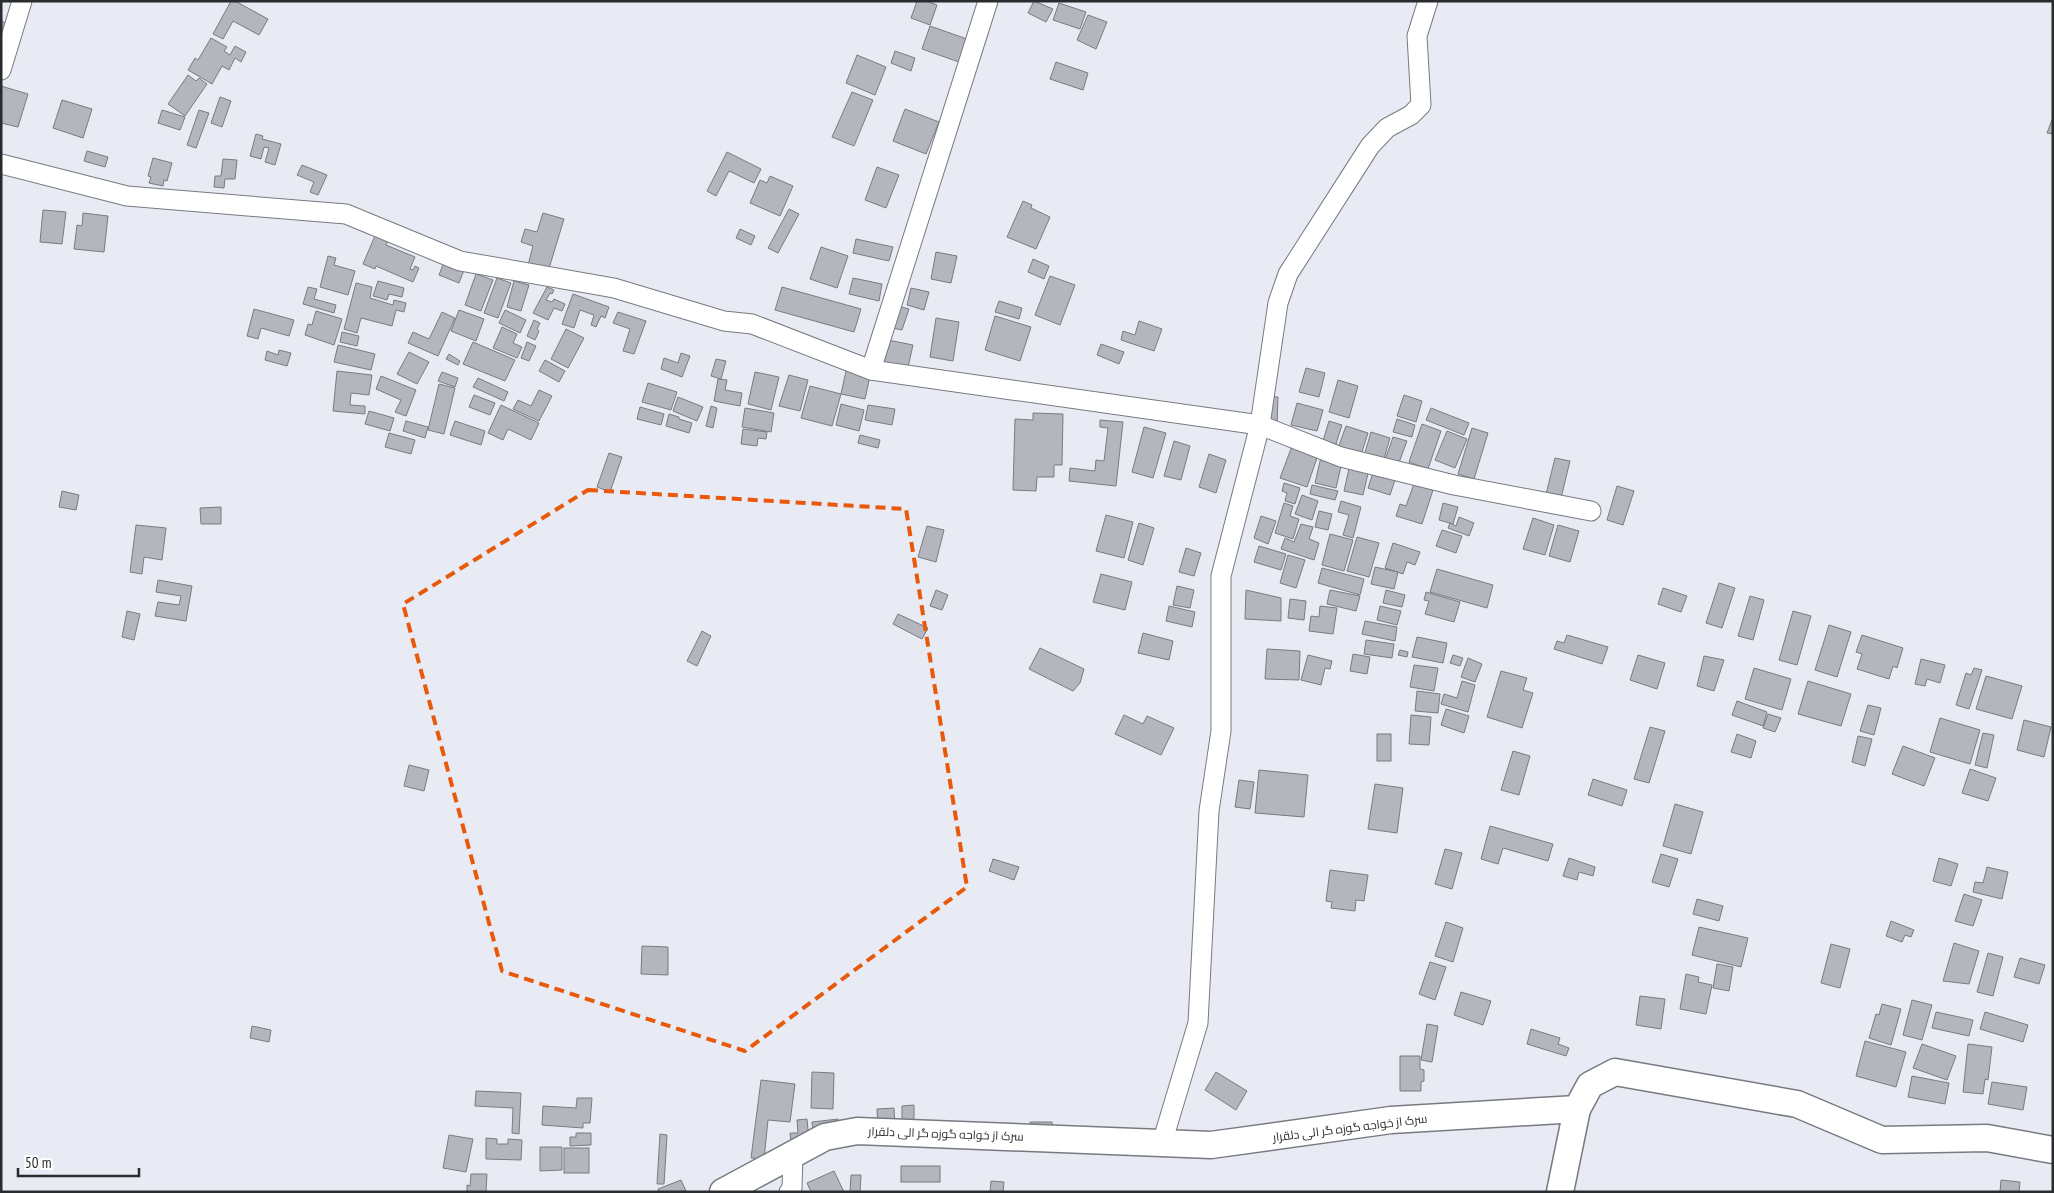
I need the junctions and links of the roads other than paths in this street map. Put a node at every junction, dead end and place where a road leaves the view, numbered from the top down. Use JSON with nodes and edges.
{"nodes":[{"id":1,"x":22,"y":1,"type":"edge"},
{"id":2,"x":988,"y":1,"type":"edge"},
{"id":3,"x":1428,"y":1,"type":"edge"},
{"id":4,"x":1,"y":70,"type":"edge"},
{"id":5,"x":1,"y":164,"type":"edge"},
{"id":6,"x":871,"y":370,"type":"junction"},
{"id":7,"x":1260,"y":425,"type":"junction"},
{"id":8,"x":1591,"y":511,"type":"dead end"},
{"id":9,"x":1577,"y":1109,"type":"junction"},
{"id":10,"x":1162,"y":1143,"type":"junction"},
{"id":11,"x":2053,"y":1150,"type":"edge"},
{"id":12,"x":793,"y":1154,"type":"junction"},
{"id":13,"x":723,"y":1192,"type":"edge"},
{"id":14,"x":789,"y":1192,"type":"edge"},
{"id":15,"x":1560,"y":1192,"type":"edge"}],
"edges":[{"from":1,"to":4,"type":"street"},
{"from":2,"to":6,"type":"street"},
{"from":3,"to":7,"type":"street"},
{"from":5,"to":6,"type":"street"},
{"from":6,"to":7,"type":"street"},
{"from":7,"to":8,"type":"street"},
{"from":7,"to":10,"type":"street"},
{"from":9,"to":10,"type":"street","name":"سرک از خواجه گوزه گر الی دلقرار"},
{"from":9,"to":11,"type":"street"},
{"from":9,"to":15,"type":"street"},
{"from":10,"to":12,"type":"street","name":"سرک از خواجه گوزه گر الی دلقرار"},
{"from":12,"to":13,"type":"street","name":"سرک از خواجه گوزه گر الی دلقرار"},
{"from":12,"to":14,"type":"street"}]}
